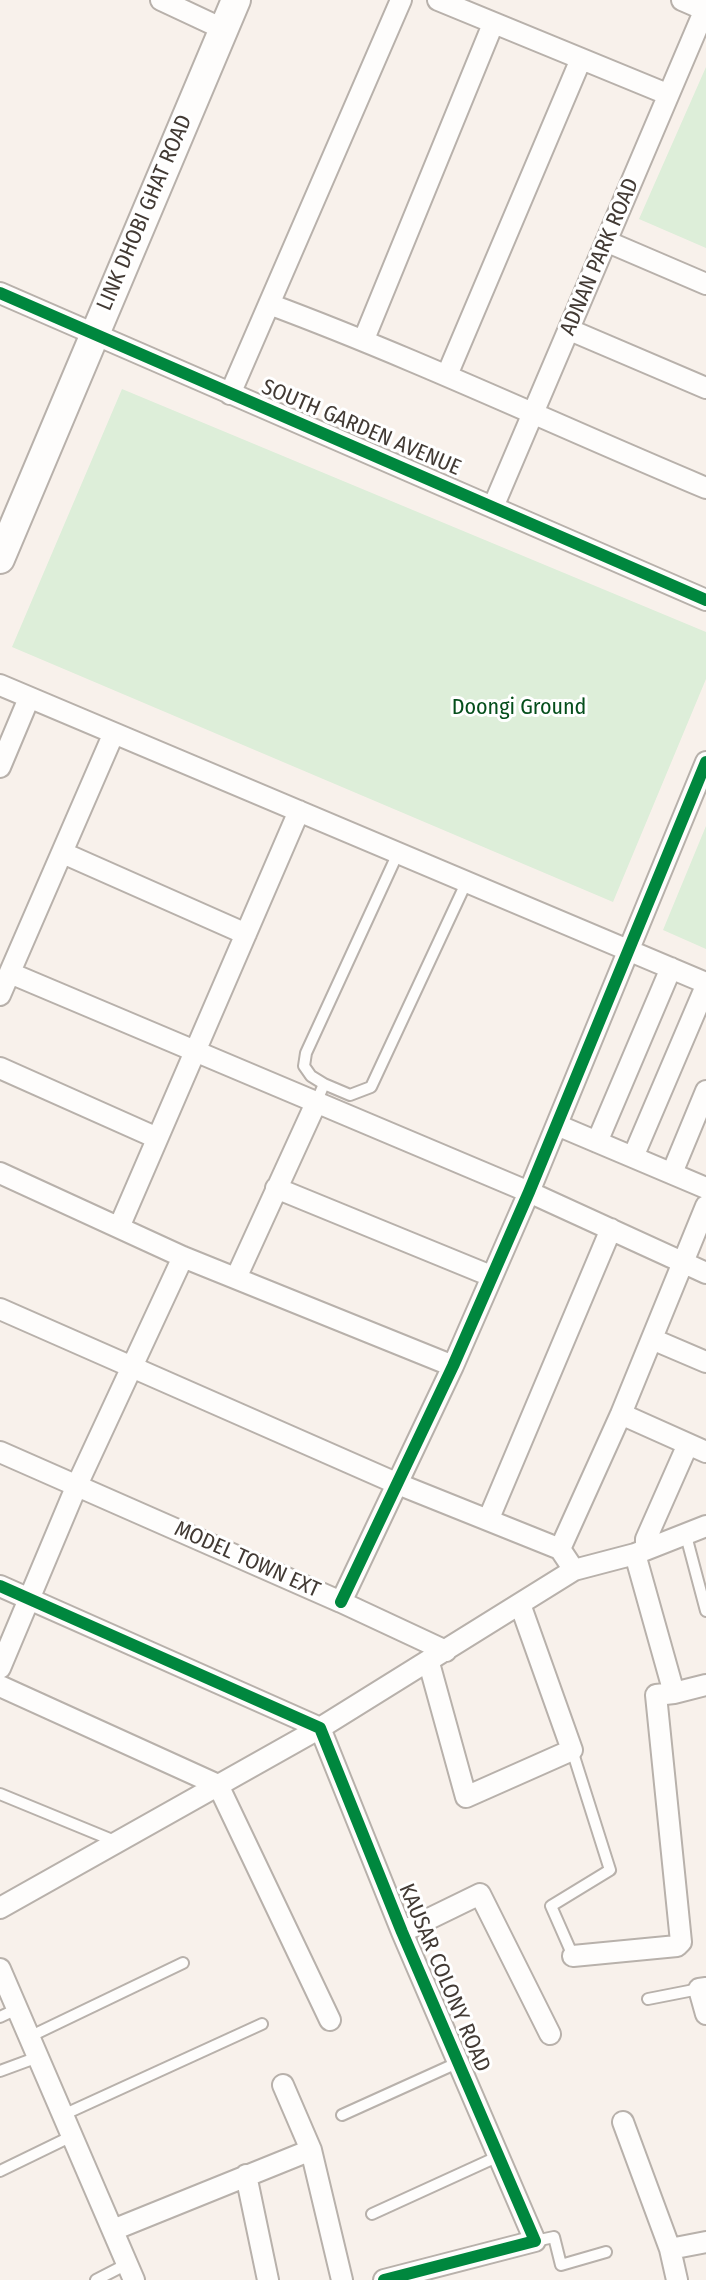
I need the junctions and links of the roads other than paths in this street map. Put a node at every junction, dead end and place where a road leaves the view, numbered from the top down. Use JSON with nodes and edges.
{"nodes":[{"id":1,"x":161,"y":0,"type":"edge"},
{"id":2,"x":236,"y":0,"type":"edge"},
{"id":3,"x":401,"y":0,"type":"edge"},
{"id":4,"x":438,"y":0,"type":"edge"},
{"id":5,"x":682,"y":0,"type":"edge"},
{"id":6,"x":705,"y":8,"type":"edge"},
{"id":7,"x":493,"y":24,"type":"junction"},
{"id":8,"x":223,"y":29,"type":"junction"},
{"id":9,"x":581,"y":59,"type":"junction"},
{"id":10,"x":667,"y":94,"type":"junction"},
{"id":11,"x":608,"y":242,"type":"junction"},
{"id":12,"x":706,"y":284,"type":"edge"},
{"id":13,"x":0,"y":293,"type":"edge"},
{"id":14,"x":269,"y":304,"type":"junction"},
{"id":15,"x":570,"y":330,"type":"junction"},
{"id":16,"x":94,"y":334,"type":"junction"},
{"id":17,"x":364,"y":339,"type":"junction"},
{"id":18,"x":447,"y":375,"type":"junction"},
{"id":19,"x":706,"y":388,"type":"edge"},
{"id":20,"x":230,"y":394,"type":"junction"},
{"id":21,"x":532,"y":415,"type":"junction"},
{"id":22,"x":706,"y":488,"type":"edge"},
{"id":23,"x":493,"y":507,"type":"junction"},
{"id":24,"x":0,"y":559,"type":"edge"},
{"id":25,"x":706,"y":600,"type":"edge"},
{"id":26,"x":0,"y":685,"type":"edge"},
{"id":27,"x":29,"y":698,"type":"junction"},
{"id":28,"x":113,"y":735,"type":"junction"},
{"id":29,"x":706,"y":762,"type":"edge"},
{"id":30,"x":0,"y":767,"type":"edge"},
{"id":31,"x":299,"y":811,"type":"junction"},
{"id":32,"x":63,"y":853,"type":"junction"},
{"id":33,"x":398,"y":853,"type":"junction"},
{"id":34,"x":467,"y":881,"type":"junction"},
{"id":35,"x":246,"y":934,"type":"junction"},
{"id":36,"x":628,"y":948,"type":"junction"},
{"id":37,"x":671,"y":968,"type":"junction"},
{"id":38,"x":10,"y":973,"type":"junction"},
{"id":39,"x":706,"y":985,"type":"edge"},
{"id":40,"x":0,"y":995,"type":"edge"},
{"id":41,"x":195,"y":1053,"type":"junction"},
{"id":42,"x":0,"y":1068,"type":"edge"},
{"id":43,"x":324,"y":1084,"type":"junction"},
{"id":44,"x":706,"y":1091,"type":"edge"},
{"id":45,"x":316,"y":1103,"type":"junction"},
{"id":46,"x":557,"y":1125,"type":"junction"},
{"id":47,"x":157,"y":1138,"type":"junction"},
{"id":48,"x":597,"y":1142,"type":"junction"},
{"id":49,"x":633,"y":1157,"type":"junction"},
{"id":50,"x":0,"y":1173,"type":"edge"},
{"id":51,"x":672,"y":1173,"type":"junction"},
{"id":52,"x":276,"y":1188,"type":"junction"},
{"id":53,"x":706,"y":1188,"type":"edge"},
{"id":54,"x":529,"y":1192,"type":"junction"},
{"id":55,"x":706,"y":1206,"type":"edge"},
{"id":56,"x":120,"y":1225,"type":"junction"},
{"id":57,"x":611,"y":1229,"type":"junction"},
{"id":58,"x":183,"y":1257,"type":"junction"},
{"id":59,"x":682,"y":1263,"type":"junction"},
{"id":60,"x":706,"y":1273,"type":"edge"},
{"id":61,"x":491,"y":1276,"type":"junction"},
{"id":62,"x":236,"y":1278,"type":"junction"},
{"id":63,"x":0,"y":1309,"type":"edge"},
{"id":64,"x":652,"y":1339,"type":"junction"},
{"id":65,"x":706,"y":1362,"type":"edge"},
{"id":66,"x":453,"y":1366,"type":"junction"},
{"id":67,"x":131,"y":1368,"type":"junction"},
{"id":68,"x":621,"y":1414,"type":"junction"},
{"id":69,"x":697,"y":1448,"type":"edge"},
{"id":70,"x":0,"y":1452,"type":"edge"},
{"id":71,"x":398,"y":1484,"type":"junction"},
{"id":72,"x":77,"y":1485,"type":"junction"},
{"id":73,"x":489,"y":1518,"type":"junction"},
{"id":74,"x":706,"y":1526,"type":"edge"},
{"id":75,"x":685,"y":1532,"type":"junction"},
{"id":76,"x":560,"y":1549,"type":"junction"},
{"id":77,"x":640,"y":1552,"type":"junction"},
{"id":78,"x":574,"y":1570,"type":"junction"},
{"id":79,"x":0,"y":1586,"type":"edge"},
{"id":80,"x":29,"y":1598,"type":"junction"},
{"id":81,"x":341,"y":1602,"type":"junction"},
{"id":82,"x":520,"y":1604,"type":"junction"},
{"id":83,"x":706,"y":1611,"type":"edge"},
{"id":84,"x":438,"y":1657,"type":"junction"},
{"id":85,"x":0,"y":1668,"type":"edge"},
{"id":86,"x":706,"y":1685,"type":"edge"},
{"id":87,"x":0,"y":1686,"type":"edge"},
{"id":88,"x":674,"y":1693,"type":"junction"},
{"id":89,"x":320,"y":1728,"type":"junction"},
{"id":90,"x":572,"y":1750,"type":"junction"},
{"id":91,"x":218,"y":1785,"type":"junction"},
{"id":92,"x":0,"y":1794,"type":"edge"},
{"id":93,"x":117,"y":1843,"type":"junction"},
{"id":94,"x":0,"y":1908,"type":"edge"},
{"id":95,"x":402,"y":1932,"type":"junction"},
{"id":96,"x":573,"y":1956,"type":"joint"},
{"id":97,"x":183,"y":1963,"type":"dead end"},
{"id":98,"x":0,"y":1969,"type":"edge"},
{"id":99,"x":702,"y":1988,"type":"edge"},
{"id":100,"x":648,"y":1999,"type":"dead end"},
{"id":101,"x":9,"y":2013,"type":"edge"},
{"id":102,"x":706,"y":2014,"type":"edge"},
{"id":103,"x":330,"y":2020,"type":"dead end"},
{"id":104,"x":262,"y":2024,"type":"dead end"},
{"id":105,"x":550,"y":2034,"type":"dead end"},
{"id":106,"x":29,"y":2037,"type":"junction"},
{"id":107,"x":38,"y":2057,"type":"junction"},
{"id":108,"x":457,"y":2063,"type":"junction"},
{"id":109,"x":0,"y":2071,"type":"edge"},
{"id":110,"x":283,"y":2085,"type":"dead end"},
{"id":111,"x":63,"y":2115,"type":"junction"},
{"id":112,"x":342,"y":2115,"type":"dead end"},
{"id":113,"x":623,"y":2122,"type":"dead end"},
{"id":114,"x":72,"y":2136,"type":"junction"},
{"id":115,"x":311,"y":2150,"type":"junction"},
{"id":116,"x":499,"y":2156,"type":"junction"},
{"id":117,"x":0,"y":2171,"type":"edge"},
{"id":118,"x":246,"y":2175,"type":"junction"},
{"id":119,"x":372,"y":2214,"type":"dead end"},
{"id":120,"x":113,"y":2230,"type":"junction"},
{"id":121,"x":535,"y":2241,"type":"junction"},
{"id":122,"x":706,"y":2242,"type":"edge"},
{"id":123,"x":670,"y":2249,"type":"junction"},
{"id":124,"x":606,"y":2252,"type":"dead end"},
{"id":125,"x":131,"y":2272,"type":"edge"},
{"id":126,"x":96,"y":2280,"type":"edge"},
{"id":127,"x":268,"y":2280,"type":"edge"},
{"id":128,"x":342,"y":2280,"type":"edge"},
{"id":129,"x":384,"y":2280,"type":"edge"},
{"id":130,"x":677,"y":2280,"type":"edge"}],
"edges":[{"from":1,"to":8,"type":"street"},
{"from":2,"to":8,"type":"street","name":"LINK DHOBI GHAT ROAD"},
{"from":3,"to":14,"type":"street"},
{"from":4,"to":7,"type":"street"},
{"from":5,"to":6,"type":"street"},
{"from":6,"to":10,"type":"street","name":"ADNAN PARK ROAD"},
{"from":7,"to":9,"type":"street"},
{"from":7,"to":17,"type":"street"},
{"from":8,"to":16,"type":"street","name":"LINK DHOBI GHAT ROAD"},
{"from":9,"to":10,"type":"street"},
{"from":9,"to":18,"type":"street"},
{"from":10,"to":11,"type":"street","name":"ADNAN PARK ROAD"},
{"from":11,"to":12,"type":"street"},
{"from":11,"to":15,"type":"street","name":"ADNAN PARK ROAD"},
{"from":13,"to":16,"type":"street","name":"SOUTH GARDEN AVENUE"},
{"from":14,"to":17,"type":"street"},
{"from":14,"to":20,"type":"street"},
{"from":15,"to":19,"type":"street"},
{"from":15,"to":21,"type":"street","name":"ADNAN PARK ROAD"},
{"from":16,"to":20,"type":"street","name":"SOUTH GARDEN AVENUE"},
{"from":16,"to":24,"type":"street","name":"LINK DHOBI GHAT ROAD"},
{"from":17,"to":18,"type":"street"},
{"from":18,"to":21,"type":"street"},
{"from":20,"to":23,"type":"street","name":"SOUTH GARDEN AVENUE"},
{"from":21,"to":22,"type":"street"},
{"from":21,"to":23,"type":"street","name":"ADNAN PARK ROAD"},
{"from":23,"to":25,"type":"street","name":"SOUTH GARDEN AVENUE"},
{"from":26,"to":27,"type":"street"},
{"from":27,"to":28,"type":"street"},
{"from":27,"to":30,"type":"street"},
{"from":28,"to":31,"type":"street"},
{"from":28,"to":32,"type":"street"},
{"from":29,"to":36,"type":"street"},
{"from":31,"to":33,"type":"street"},
{"from":31,"to":35,"type":"street"},
{"from":32,"to":35,"type":"street"},
{"from":32,"to":38,"type":"street"},
{"from":33,"to":34,"type":"street"},
{"from":33,"to":43,"type":"lane"},
{"from":34,"to":36,"type":"street"},
{"from":34,"to":43,"type":"lane"},
{"from":35,"to":41,"type":"street"},
{"from":36,"to":37,"type":"street"},
{"from":36,"to":46,"type":"street"},
{"from":37,"to":39,"type":"street"},
{"from":37,"to":48,"type":"street"},
{"from":38,"to":40,"type":"street"},
{"from":38,"to":41,"type":"street"},
{"from":39,"to":49,"type":"street"},
{"from":41,"to":45,"type":"street"},
{"from":41,"to":47,"type":"street"},
{"from":42,"to":47,"type":"street"},
{"from":43,"to":45,"type":"lane"},
{"from":44,"to":51,"type":"street"},
{"from":45,"to":52,"type":"street"},
{"from":45,"to":54,"type":"street"},
{"from":46,"to":48,"type":"street"},
{"from":46,"to":54,"type":"street"},
{"from":47,"to":56,"type":"street"},
{"from":48,"to":49,"type":"street"},
{"from":49,"to":51,"type":"street"},
{"from":50,"to":56,"type":"street"},
{"from":51,"to":53,"type":"street"},
{"from":52,"to":61,"type":"street"},
{"from":52,"to":62,"type":"street"},
{"from":54,"to":57,"type":"street"},
{"from":54,"to":61,"type":"street"},
{"from":55,"to":59,"type":"street"},
{"from":56,"to":58,"type":"street"},
{"from":57,"to":59,"type":"street"},
{"from":57,"to":73,"type":"street"},
{"from":58,"to":62,"type":"street"},
{"from":58,"to":67,"type":"street"},
{"from":59,"to":60,"type":"street"},
{"from":59,"to":64,"type":"street"},
{"from":61,"to":66,"type":"street"},
{"from":62,"to":66,"type":"street"},
{"from":63,"to":67,"type":"street"},
{"from":64,"to":65,"type":"street"},
{"from":64,"to":68,"type":"street"},
{"from":66,"to":71,"type":"street"},
{"from":67,"to":71,"type":"street"},
{"from":67,"to":72,"type":"street"},
{"from":68,"to":69,"type":"street"},
{"from":68,"to":76,"type":"street"},
{"from":69,"to":77,"type":"street"},
{"from":70,"to":72,"type":"street","name":"MODEL TOWN EXT"},
{"from":71,"to":73,"type":"street"},
{"from":71,"to":81,"type":"street"},
{"from":72,"to":80,"type":"street"},
{"from":72,"to":81,"type":"street","name":"MODEL TOWN EXT"},
{"from":73,"to":76,"type":"street"},
{"from":74,"to":75,"type":"street"},
{"from":75,"to":77,"type":"street"},
{"from":75,"to":83,"type":"lane"},
{"from":76,"to":78,"type":"street"},
{"from":77,"to":78,"type":"street"},
{"from":77,"to":88,"type":"street"},
{"from":78,"to":82,"type":"street"},
{"from":79,"to":80,"type":"street"},
{"from":80,"to":85,"type":"street"},
{"from":80,"to":89,"type":"street"},
{"from":81,"to":84,"type":"street","name":"MODEL TOWN EXT"},
{"from":82,"to":84,"type":"street"},
{"from":82,"to":90,"type":"street"},
{"from":84,"to":89,"type":"street"},
{"from":84,"to":90,"type":"street"},
{"from":86,"to":88,"type":"street"},
{"from":87,"to":91,"type":"street"},
{"from":88,"to":96,"type":"street"},
{"from":89,"to":91,"type":"street"},
{"from":89,"to":95,"type":"street","name":"KAUSAR COLONY ROAD"},
{"from":90,"to":96,"type":"lane"},
{"from":91,"to":93,"type":"street"},
{"from":91,"to":103,"type":"street"},
{"from":92,"to":93,"type":"lane"},
{"from":93,"to":94,"type":"street"},
{"from":95,"to":105,"type":"street"},
{"from":95,"to":108,"type":"street","name":"KAUSAR COLONY ROAD"},
{"from":97,"to":106,"type":"lane"},
{"from":98,"to":101,"type":"street"},
{"from":99,"to":100,"type":"lane"},
{"from":99,"to":102,"type":"street"},
{"from":101,"to":106,"type":"street"},
{"from":104,"to":111,"type":"lane"},
{"from":106,"to":107,"type":"street"},
{"from":107,"to":109,"type":"lane"},
{"from":107,"to":111,"type":"street"},
{"from":108,"to":112,"type":"lane"},
{"from":108,"to":116,"type":"street","name":"KAUSAR COLONY ROAD"},
{"from":110,"to":115,"type":"street"},
{"from":111,"to":114,"type":"street"},
{"from":113,"to":123,"type":"street"},
{"from":114,"to":117,"type":"lane"},
{"from":114,"to":120,"type":"street"},
{"from":115,"to":118,"type":"street"},
{"from":115,"to":128,"type":"street"},
{"from":116,"to":119,"type":"lane"},
{"from":116,"to":121,"type":"street","name":"KAUSAR COLONY ROAD"},
{"from":118,"to":120,"type":"street"},
{"from":118,"to":127,"type":"street"},
{"from":120,"to":125,"type":"street"},
{"from":121,"to":124,"type":"lane"},
{"from":121,"to":129,"type":"street"},
{"from":122,"to":123,"type":"street"},
{"from":123,"to":130,"type":"street"},
{"from":125,"to":126,"type":"lane"}]}
